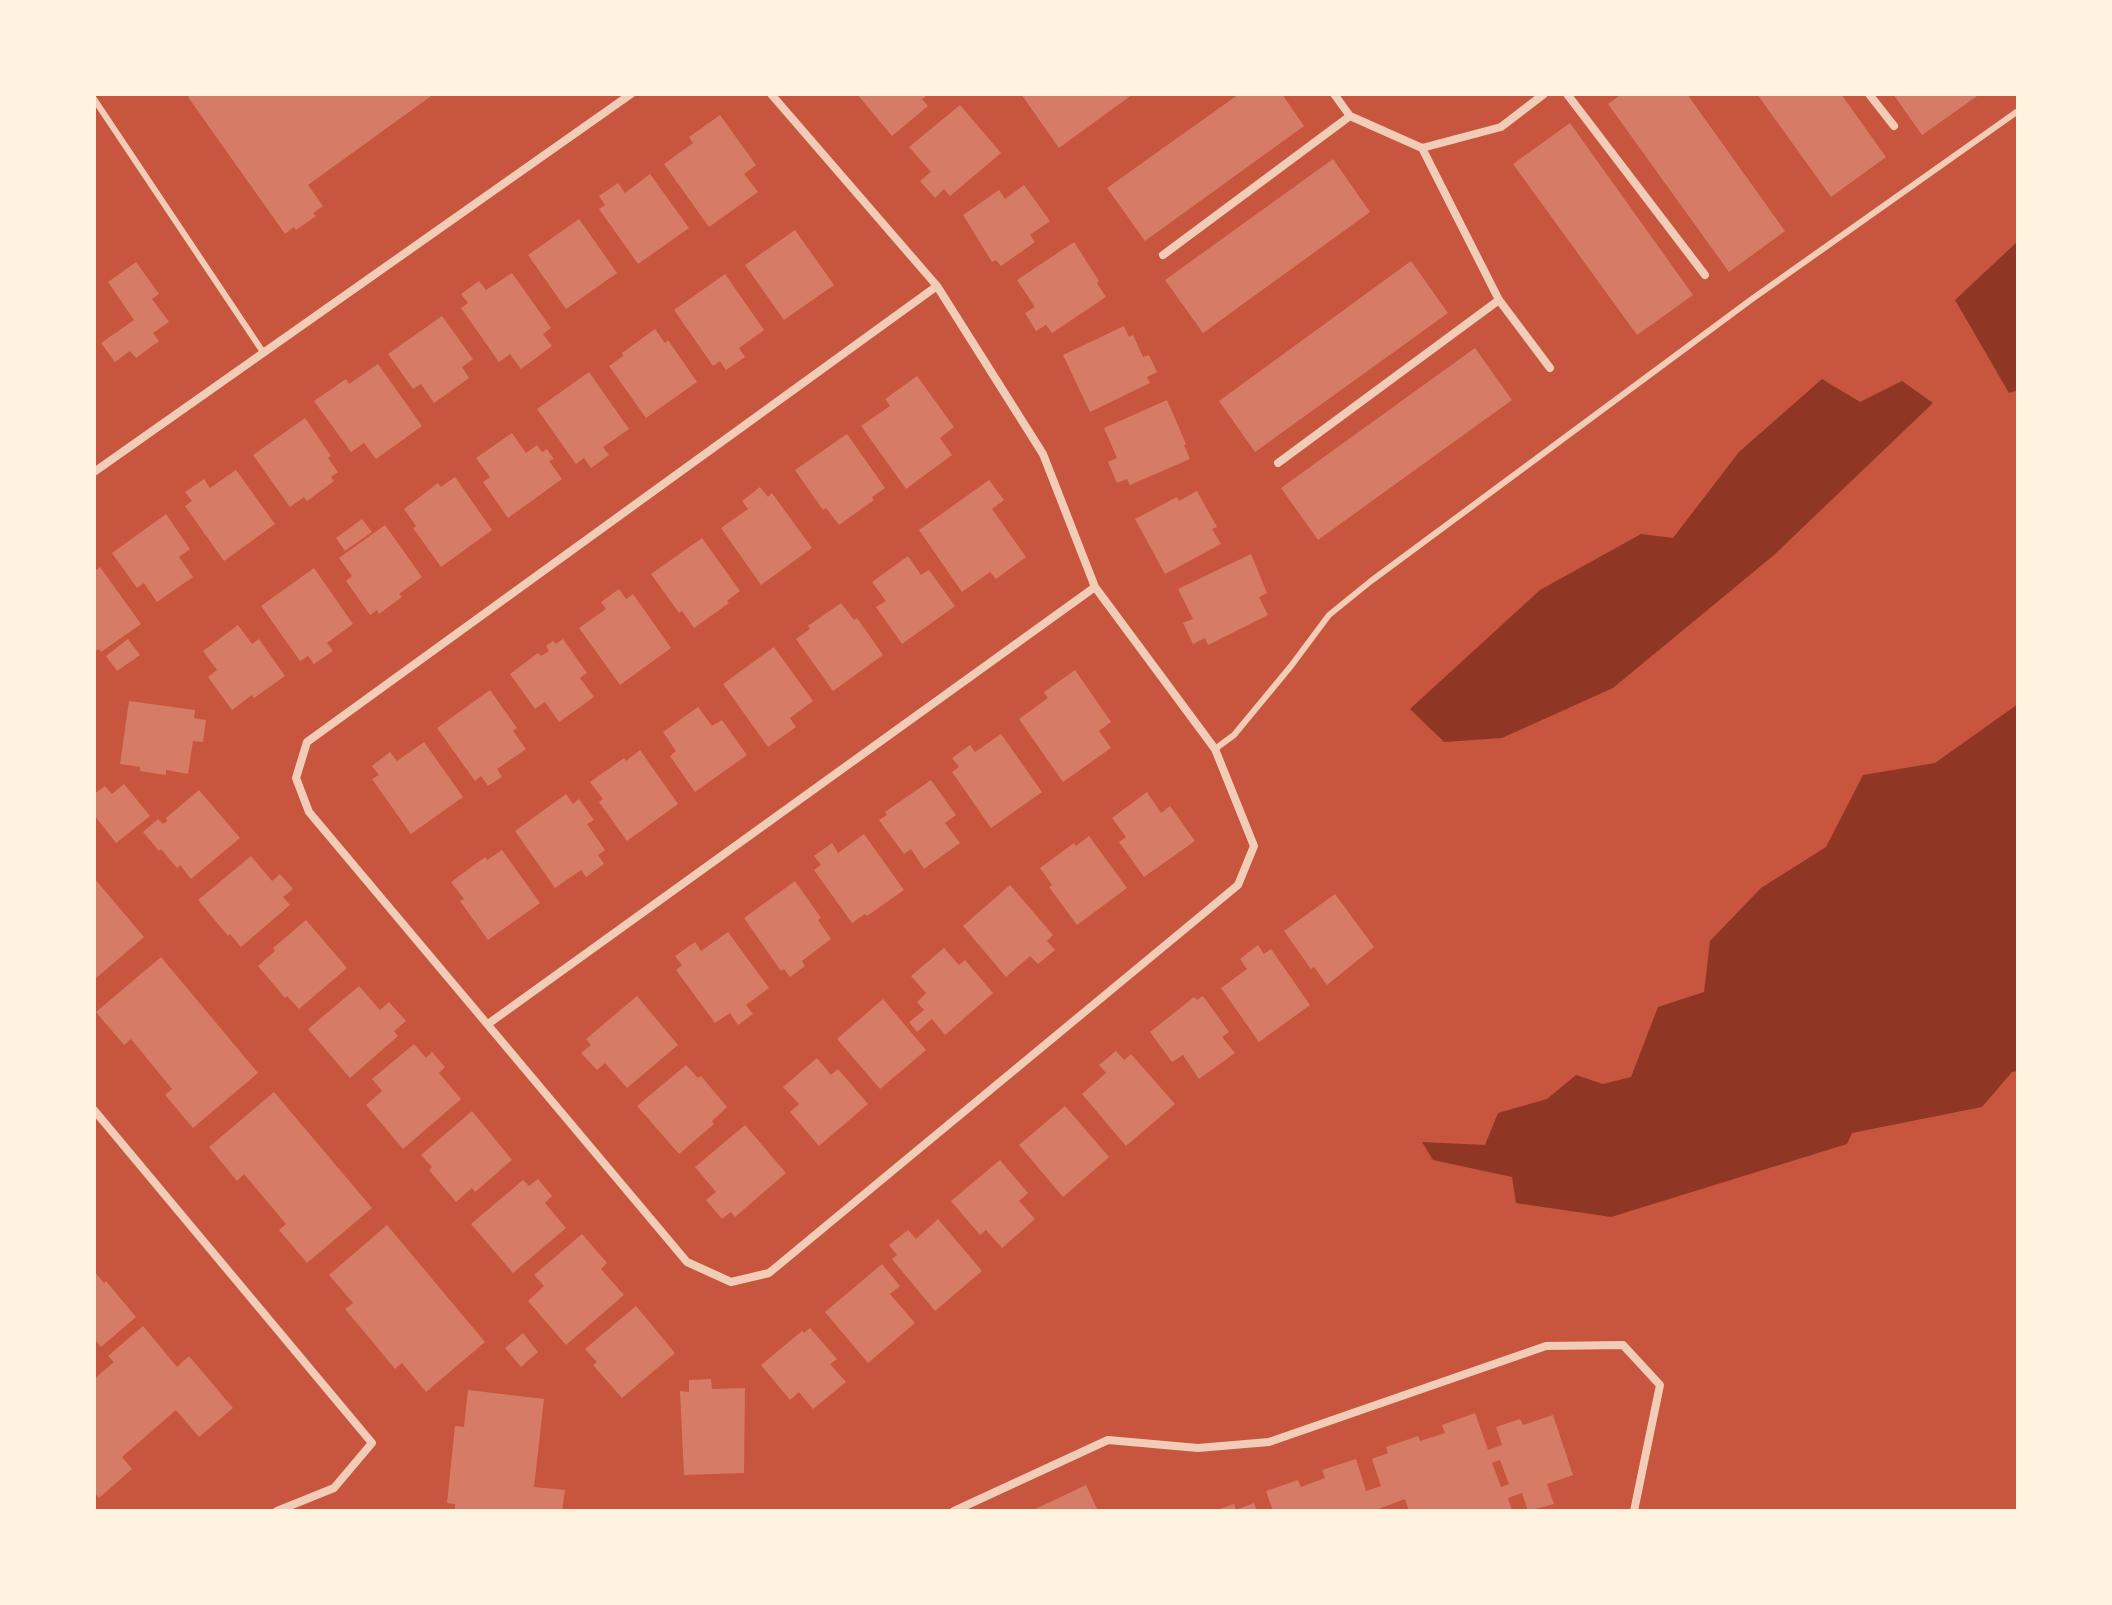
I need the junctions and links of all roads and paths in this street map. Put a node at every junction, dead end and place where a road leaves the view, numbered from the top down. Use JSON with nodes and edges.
{"nodes":[{"id":1,"x":631,"y":94,"type":"edge"},
{"id":2,"x":771,"y":94,"type":"edge"},
{"id":3,"x":1334,"y":94,"type":"edge"},
{"id":4,"x":1544,"y":94,"type":"edge"},
{"id":5,"x":1567,"y":94,"type":"edge"},
{"id":6,"x":1869,"y":94,"type":"edge"},
{"id":7,"x":94,"y":99,"type":"edge"},
{"id":8,"x":2018,"y":111,"type":"edge"},
{"id":9,"x":1350,"y":116,"type":"junction"},
{"id":10,"x":1894,"y":126,"type":"dead end"},
{"id":11,"x":1422,"y":148,"type":"junction"},
{"id":12,"x":1163,"y":255,"type":"dead end"},
{"id":13,"x":1705,"y":275,"type":"dead end"},
{"id":14,"x":937,"y":286,"type":"junction"},
{"id":15,"x":1499,"y":300,"type":"junction"},
{"id":16,"x":263,"y":352,"type":"junction"},
{"id":17,"x":1550,"y":368,"type":"dead end"},
{"id":18,"x":1278,"y":463,"type":"dead end"},
{"id":19,"x":94,"y":472,"type":"edge"},
{"id":20,"x":1095,"y":587,"type":"junction"},
{"id":21,"x":1215,"y":749,"type":"junction"},
{"id":22,"x":488,"y":1024,"type":"junction"},
{"id":23,"x":94,"y":1110,"type":"edge"},
{"id":24,"x":277,"y":1511,"type":"edge"},
{"id":25,"x":954,"y":1511,"type":"edge"},
{"id":26,"x":1634,"y":1511,"type":"edge"}],
"edges":[{"from":1,"to":16,"type":"street"},
{"from":2,"to":14,"type":"street"},
{"from":3,"to":9,"type":"street"},
{"from":4,"to":11,"type":"street"},
{"from":5,"to":13,"type":"street"},
{"from":6,"to":10,"type":"street"},
{"from":7,"to":16,"type":"lane"},
{"from":8,"to":21,"type":"lane"},
{"from":9,"to":11,"type":"street"},
{"from":9,"to":12,"type":"street"},
{"from":11,"to":15,"type":"street"},
{"from":14,"to":20,"type":"street"},
{"from":14,"to":22,"type":"street"},
{"from":15,"to":17,"type":"street"},
{"from":15,"to":18,"type":"street"},
{"from":16,"to":19,"type":"street"},
{"from":20,"to":21,"type":"street"},
{"from":20,"to":22,"type":"street"},
{"from":21,"to":22,"type":"street"},
{"from":23,"to":24,"type":"street"},
{"from":25,"to":26,"type":"street"}]}
